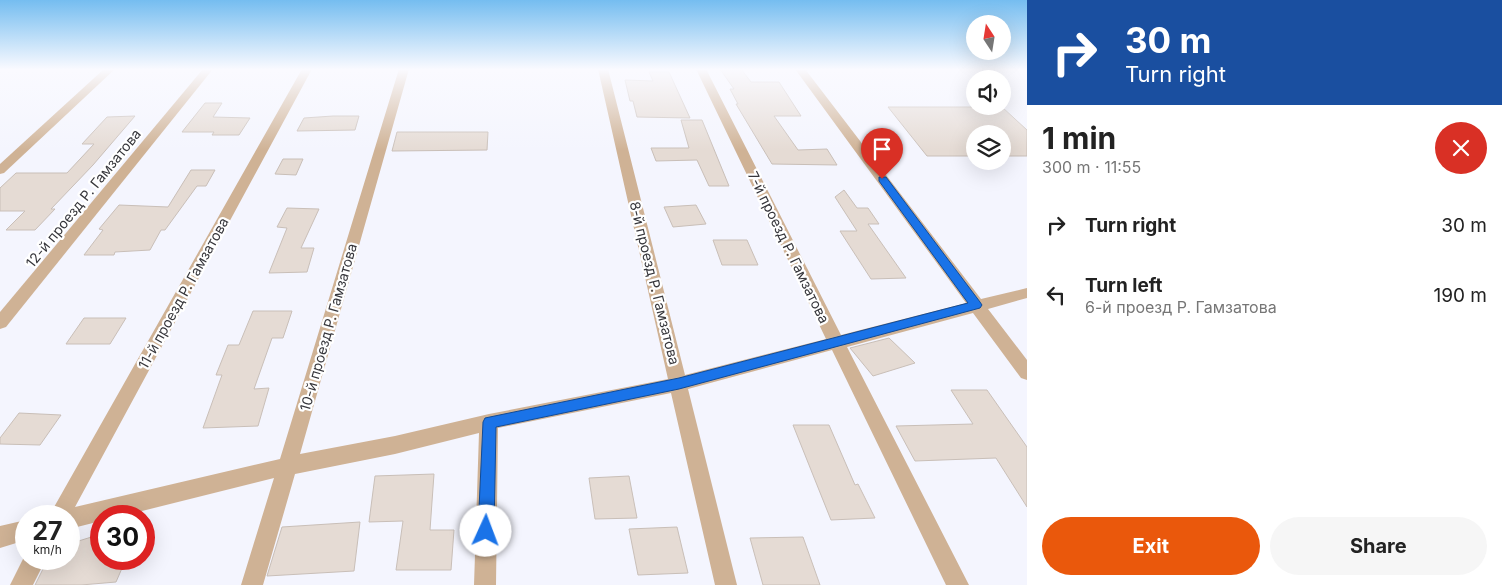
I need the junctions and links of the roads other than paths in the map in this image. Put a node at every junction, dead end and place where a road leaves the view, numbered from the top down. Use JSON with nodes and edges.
{"nodes":[{"id":1,"x":80,"y":96,"type":"edge"},
{"id":2,"x":186,"y":96,"type":"edge"},
{"id":3,"x":292,"y":96,"type":"edge"},
{"id":4,"x":396,"y":96,"type":"edge"},
{"id":5,"x":610,"y":96,"type":"edge"},
{"id":6,"x":714,"y":96,"type":"edge"},
{"id":7,"x":820,"y":96,"type":"edge"},
{"id":8,"x":0,"y":170,"type":"edge"},
{"id":9,"x":1027,"y":293,"type":"edge"},
{"id":10,"x":976,"y":305,"type":"junction"},
{"id":11,"x":0,"y":323,"type":"edge"},
{"id":12,"x":836,"y":342,"type":"junction"},
{"id":13,"x":1027,"y":373,"type":"edge"},
{"id":14,"x":679,"y":384,"type":"junction"},
{"id":15,"x":490,"y":422,"type":"junction"},
{"id":16,"x":287,"y":466,"type":"junction"},
{"id":17,"x":65,"y":505,"type":"edge"},
{"id":18,"x":80,"y":516,"type":"edge"},
{"id":19,"x":15,"y":533,"type":"edge"},
{"id":20,"x":0,"y":537,"type":"edge"},
{"id":21,"x":30,"y":570,"type":"edge"},
{"id":22,"x":21,"y":585,"type":"edge"},
{"id":23,"x":252,"y":585,"type":"edge"},
{"id":24,"x":485,"y":585,"type":"edge"},
{"id":25,"x":726,"y":585,"type":"edge"},
{"id":26,"x":958,"y":585,"type":"edge"}],
"edges":[{"from":1,"to":8,"type":"street"},
{"from":2,"to":11,"type":"street","name":"12-й проезд Р. Гамзатова"},
{"from":3,"to":17,"type":"street","name":"11-й проезд Р. Гамзатова"},
{"from":4,"to":16,"type":"street","name":"10-й проезд Р. Гамзатова"},
{"from":5,"to":14,"type":"street","name":"8-й проезд Р. Гамзатова"},
{"from":6,"to":12,"type":"street","name":"7-й проезд Р. Гамзатова"},
{"from":7,"to":10,"type":"street"},
{"from":9,"to":10,"type":"street"},
{"from":10,"to":12,"type":"street"},
{"from":10,"to":13,"type":"street"},
{"from":12,"to":14,"type":"street"},
{"from":12,"to":26,"type":"street","name":"7-й проезд Р. Гамзатова"},
{"from":14,"to":15,"type":"street"},
{"from":14,"to":25,"type":"street","name":"8-й проезд Р. Гамзатова"},
{"from":15,"to":16,"type":"street"},
{"from":15,"to":24,"type":"street"},
{"from":16,"to":18,"type":"street"},
{"from":16,"to":23,"type":"street","name":"10-й проезд Р. Гамзатова"},
{"from":19,"to":20,"type":"street"},
{"from":21,"to":22,"type":"street"}]}
